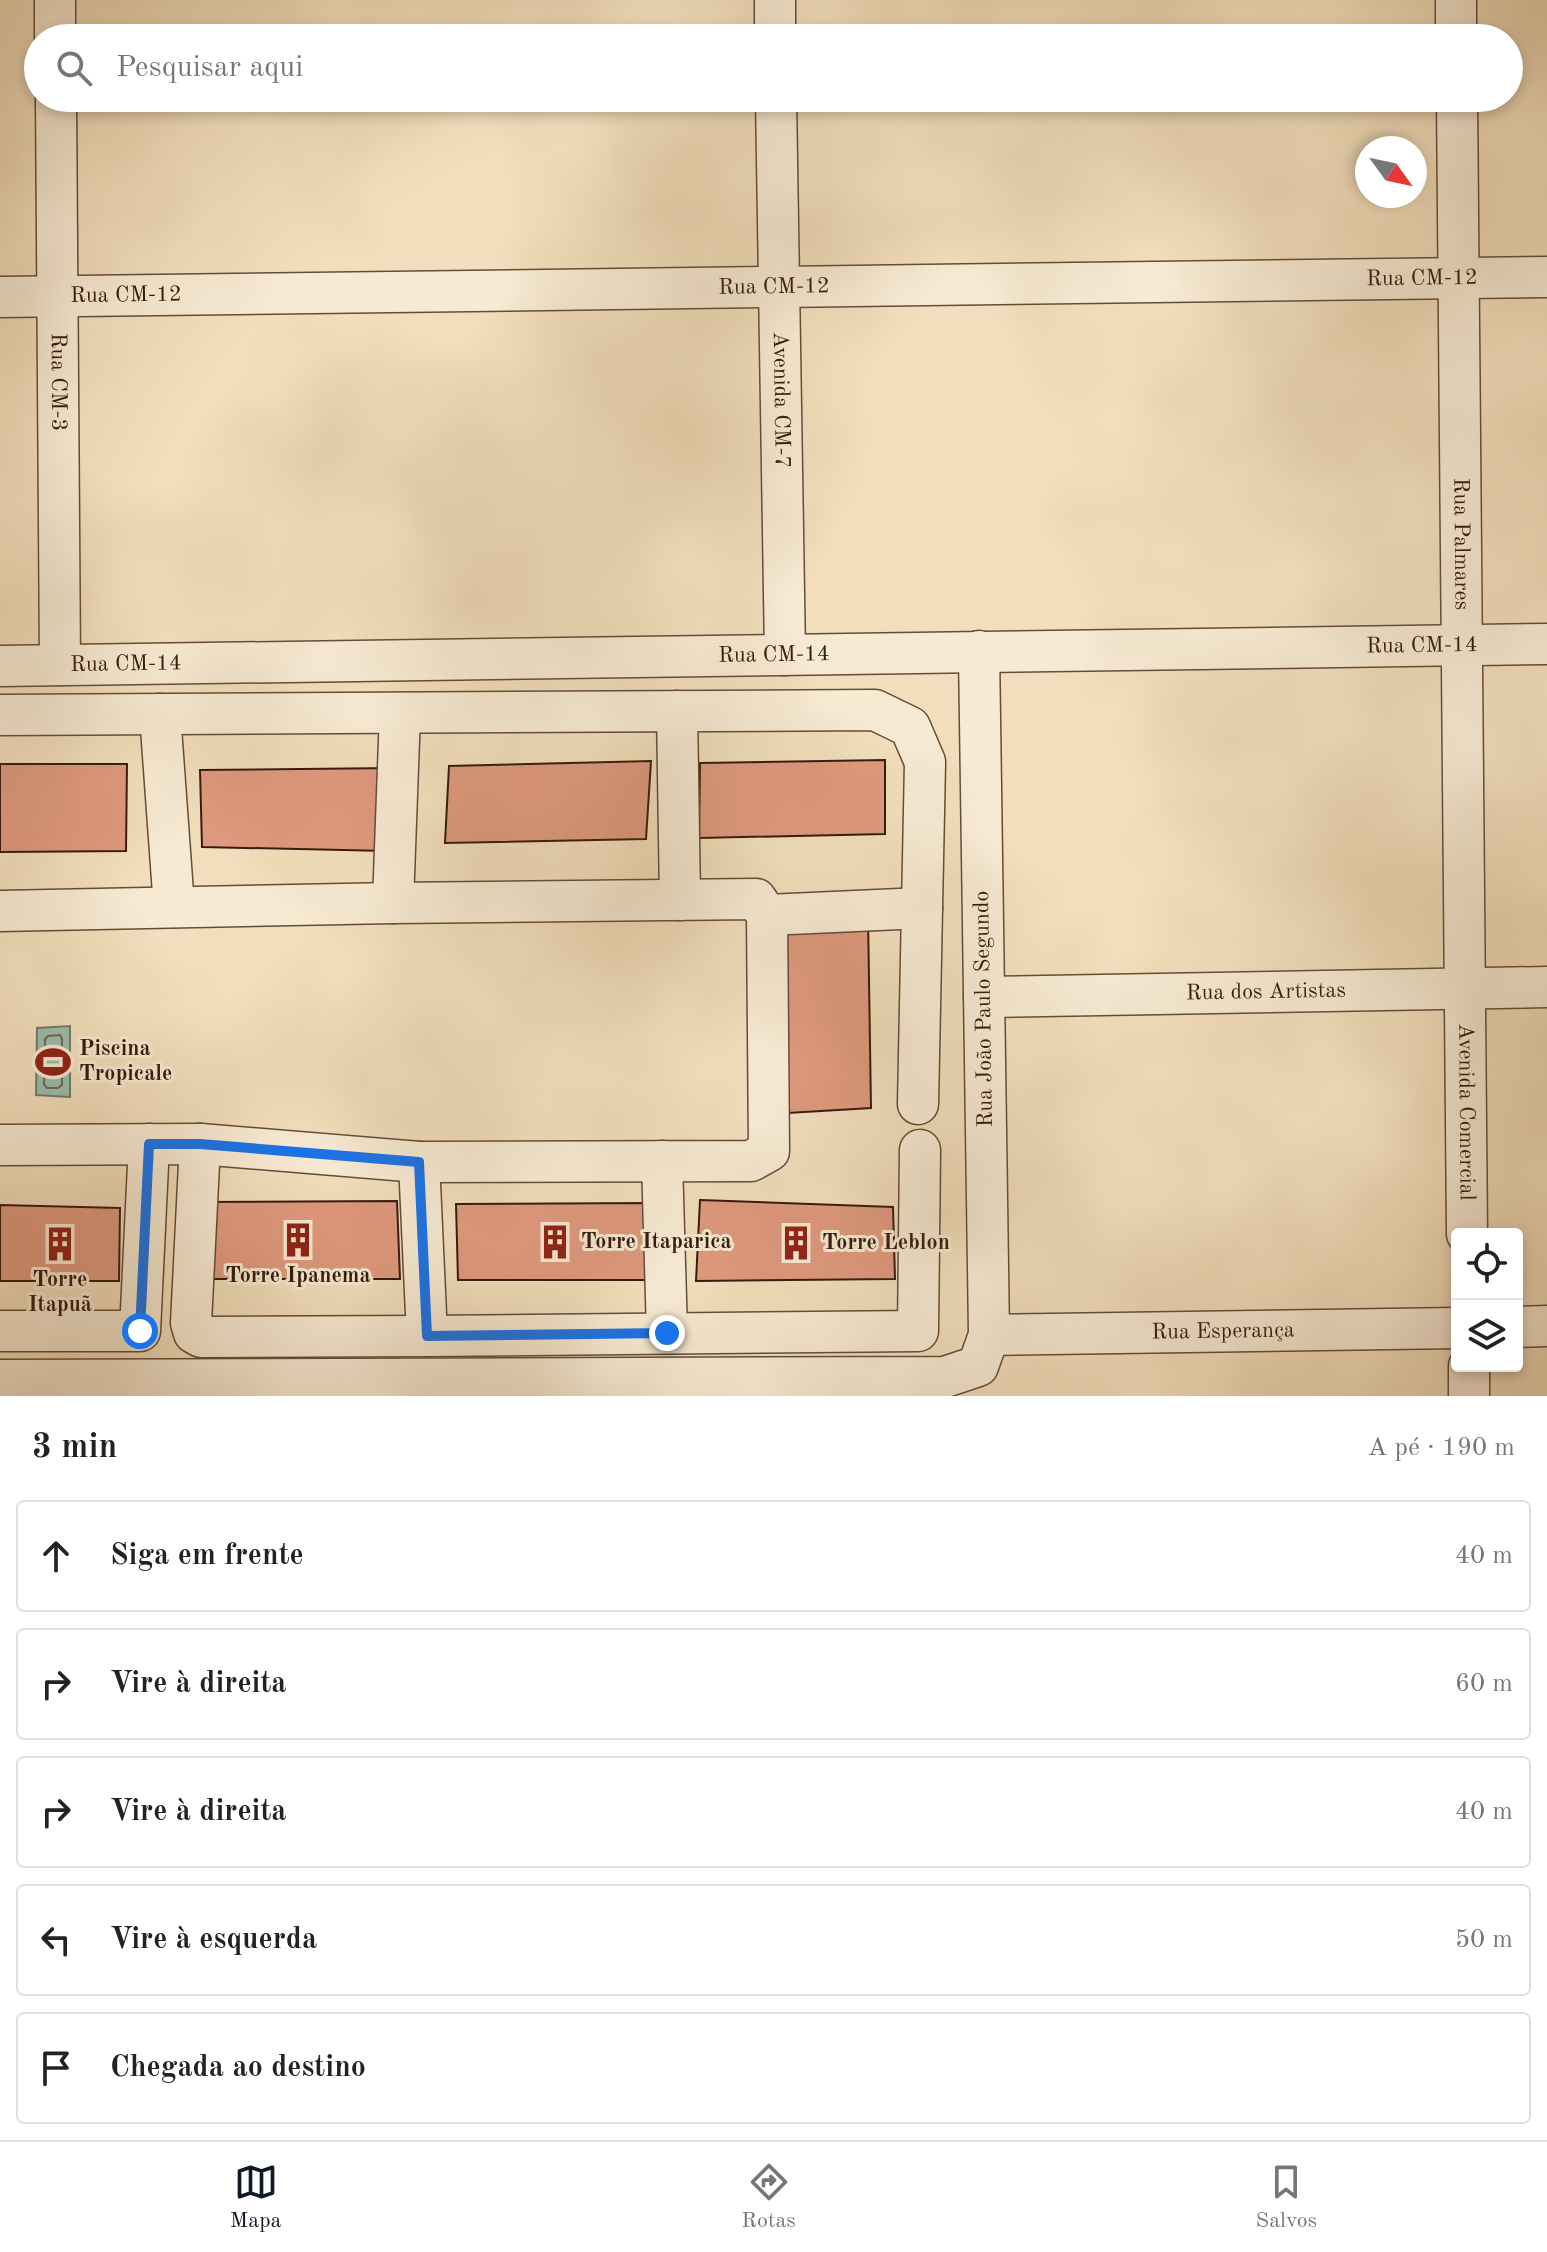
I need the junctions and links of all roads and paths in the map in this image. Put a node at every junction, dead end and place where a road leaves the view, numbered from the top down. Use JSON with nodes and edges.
{"nodes":[{"id":1,"x":55,"y":0,"type":"edge"},
{"id":2,"x":775,"y":0,"type":"edge"},
{"id":3,"x":1456,"y":0,"type":"edge"},
{"id":4,"x":55,"y":24,"type":"edge"},
{"id":5,"x":775,"y":24,"type":"edge"},
{"id":6,"x":1456,"y":24,"type":"edge"},
{"id":7,"x":56,"y":112,"type":"edge"},
{"id":8,"x":776,"y":112,"type":"edge"},
{"id":9,"x":1457,"y":112,"type":"edge"},
{"id":10,"x":1547,"y":277,"type":"edge"},
{"id":11,"x":1458,"y":278,"type":"junction"},
{"id":12,"x":779,"y":287,"type":"junction"},
{"id":13,"x":57,"y":296,"type":"junction"},
{"id":14,"x":0,"y":297,"type":"edge"},
{"id":15,"x":1547,"y":644,"type":"edge"},
{"id":16,"x":1462,"y":645,"type":"junction"},
{"id":17,"x":979,"y":651,"type":"junction"},
{"id":18,"x":785,"y":655,"type":"junction"},
{"id":19,"x":60,"y":665,"type":"junction"},
{"id":20,"x":0,"y":666,"type":"edge"},
{"id":21,"x":677,"y":711,"type":"junction"},
{"id":22,"x":400,"y":713,"type":"junction"},
{"id":23,"x":160,"y":714,"type":"junction"},
{"id":24,"x":0,"y":715,"type":"edge"},
{"id":25,"x":680,"y":900,"type":"junction"},
{"id":26,"x":393,"y":903,"type":"junction"},
{"id":27,"x":174,"y":907,"type":"junction"},
{"id":28,"x":922,"y":908,"type":"junction"},
{"id":29,"x":0,"y":911,"type":"edge"},
{"id":30,"x":767,"y":915,"type":"junction"},
{"id":31,"x":1547,"y":987,"type":"edge"},
{"id":32,"x":1465,"y":988,"type":"junction"},
{"id":33,"x":984,"y":997,"type":"junction"},
{"id":34,"x":918,"y":1104,"type":"dead end"},
{"id":35,"x":149,"y":1144,"type":"junction"},
{"id":36,"x":200,"y":1144,"type":"junction"},
{"id":37,"x":0,"y":1145,"type":"edge"},
{"id":38,"x":920,"y":1150,"type":"dead end"},
{"id":39,"x":662,"y":1161,"type":"junction"},
{"id":40,"x":419,"y":1162,"type":"junction"},
{"id":41,"x":1467,"y":1228,"type":"edge"},
{"id":42,"x":1547,"y":1326,"type":"edge"},
{"id":43,"x":1523,"y":1327,"type":"edge"},
{"id":44,"x":1451,"y":1328,"type":"edge"},
{"id":45,"x":0,"y":1331,"type":"edge"},
{"id":46,"x":667,"y":1333,"type":"junction"},
{"id":47,"x":427,"y":1336,"type":"junction"},
{"id":48,"x":984,"y":1350,"type":"junction"},
{"id":49,"x":1469,"y":1372,"type":"edge"},
{"id":50,"x":0,"y":1380,"type":"edge"},
{"id":51,"x":772,"y":1387,"type":"edge"},
{"id":52,"x":1469,"y":1396,"type":"edge"}],
"edges":[{"from":1,"to":4,"type":"street"},
{"from":2,"to":5,"type":"street"},
{"from":3,"to":6,"type":"street"},
{"from":7,"to":13,"type":"street","name":"Rua CM-3"},
{"from":8,"to":12,"type":"street","name":"Avenida CM-7"},
{"from":9,"to":11,"type":"street","name":"Rua Palmares"},
{"from":10,"to":11,"type":"street","name":"Rua CM-12"},
{"from":11,"to":12,"type":"street","name":"Rua CM-12"},
{"from":11,"to":16,"type":"street","name":"Rua Palmares"},
{"from":12,"to":13,"type":"street","name":"Rua CM-12"},
{"from":12,"to":18,"type":"street","name":"Avenida CM-7"},
{"from":13,"to":14,"type":"street","name":"Rua CM-12"},
{"from":13,"to":19,"type":"street","name":"Rua CM-3"},
{"from":15,"to":16,"type":"street","name":"Rua CM-14"},
{"from":16,"to":17,"type":"street","name":"Rua CM-14"},
{"from":16,"to":32,"type":"street","name":"Rua Palmares"},
{"from":17,"to":18,"type":"street","name":"Rua CM-14"},
{"from":17,"to":33,"type":"street","name":"Rua João Paulo Segundo"},
{"from":18,"to":19,"type":"street","name":"Rua CM-14"},
{"from":19,"to":20,"type":"street","name":"Rua CM-14"},
{"from":21,"to":22,"type":"street"},
{"from":21,"to":25,"type":"street"},
{"from":21,"to":28,"type":"street"},
{"from":22,"to":23,"type":"street"},
{"from":22,"to":26,"type":"street"},
{"from":23,"to":24,"type":"street"},
{"from":23,"to":27,"type":"street"},
{"from":25,"to":26,"type":"street"},
{"from":25,"to":30,"type":"street"},
{"from":26,"to":27,"type":"street"},
{"from":27,"to":29,"type":"street"},
{"from":28,"to":30,"type":"street"},
{"from":28,"to":34,"type":"street"},
{"from":30,"to":39,"type":"street"},
{"from":31,"to":32,"type":"street","name":"Rua dos Artistas"},
{"from":32,"to":33,"type":"street","name":"Rua dos Artistas"},
{"from":32,"to":41,"type":"street","name":"Avenida Comercial"},
{"from":33,"to":48,"type":"street","name":"Rua João Paulo Segundo"},
{"from":35,"to":36,"type":"street"},
{"from":35,"to":37,"type":"street"},
{"from":35,"to":45,"type":"street"},
{"from":36,"to":40,"type":"street"},
{"from":36,"to":47,"type":"street"},
{"from":38,"to":46,"type":"street"},
{"from":39,"to":40,"type":"street"},
{"from":39,"to":46,"type":"street"},
{"from":40,"to":47,"type":"street"},
{"from":42,"to":43,"type":"street"},
{"from":44,"to":48,"type":"street","name":"Rua Esperança"},
{"from":46,"to":47,"type":"street"},
{"from":48,"to":51,"type":"street","name":"Rua Esperança"},
{"from":49,"to":52,"type":"street"},
{"from":50,"to":51,"type":"street","name":"Rua Esperança"}]}
